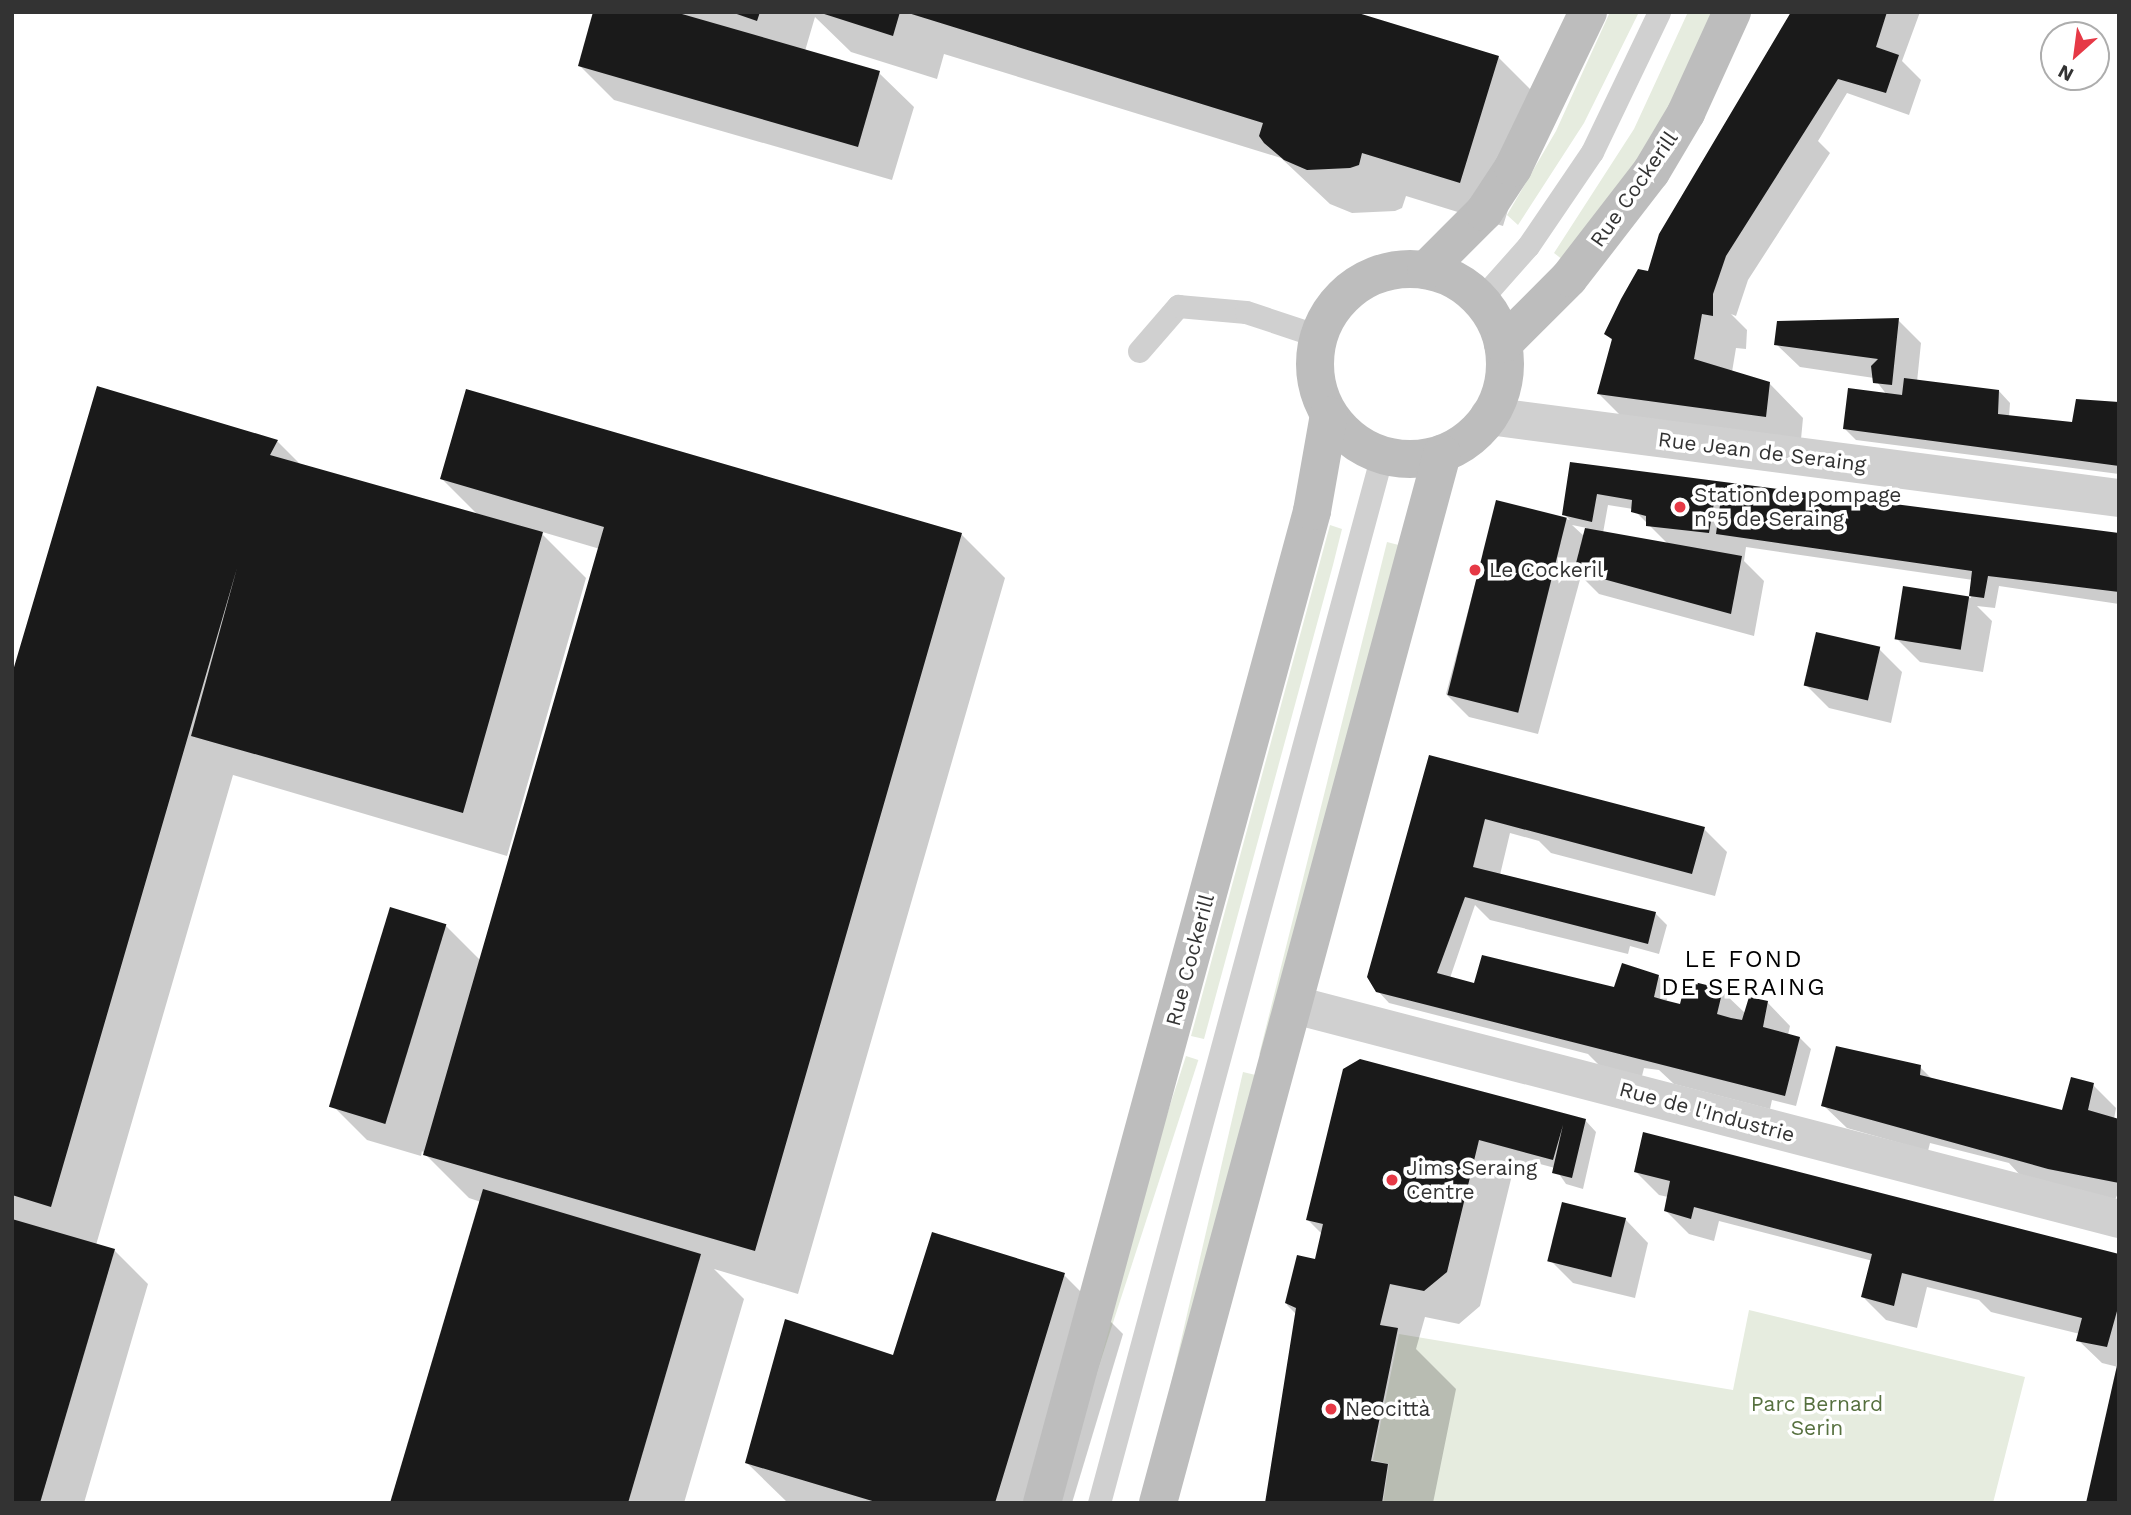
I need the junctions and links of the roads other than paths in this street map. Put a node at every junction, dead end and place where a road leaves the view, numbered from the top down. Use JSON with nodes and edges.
{"nodes":[{"id":1,"x":1588,"y":12,"type":"edge"},
{"id":2,"x":1659,"y":12,"type":"edge"},
{"id":3,"x":1732,"y":12,"type":"edge"},
{"id":4,"x":1426,"y":270,"type":"junction"},
{"id":5,"x":1480,"y":300,"type":"junction"},
{"id":6,"x":1318,"y":336,"type":"junction"},
{"id":7,"x":1503,"y":344,"type":"junction"},
{"id":8,"x":1139,"y":351,"type":"dead end"},
{"id":9,"x":1329,"y":415,"type":"junction"},
{"id":10,"x":1489,"y":416,"type":"junction"},
{"id":11,"x":1442,"y":454,"type":"junction"},
{"id":12,"x":1382,"y":455,"type":"junction"},
{"id":13,"x":2119,"y":498,"type":"edge"},
{"id":14,"x":1295,"y":1005,"type":"junction"},
{"id":15,"x":2119,"y":1219,"type":"edge"},
{"id":16,"x":1042,"y":1503,"type":"edge"},
{"id":17,"x":1099,"y":1503,"type":"edge"},
{"id":18,"x":1158,"y":1503,"type":"edge"}],
"edges":[{"from":1,"to":4,"type":"main road"},
{"from":2,"to":5,"type":"lane"},
{"from":3,"to":7,"type":"main road","name":"Rue Cockerill"},
{"from":4,"to":5,"type":"main road"},
{"from":4,"to":6,"type":"main road"},
{"from":5,"to":7,"type":"main road"},
{"from":6,"to":8,"type":"lane"},
{"from":6,"to":9,"type":"main road"},
{"from":7,"to":10,"type":"main road"},
{"from":9,"to":12,"type":"main road"},
{"from":9,"to":16,"type":"main road","name":"Rue Cockerill"},
{"from":10,"to":11,"type":"main road"},
{"from":10,"to":13,"type":"street","name":"Rue Jean de Seraing"},
{"from":11,"to":12,"type":"main road"},
{"from":11,"to":14,"type":"main road"},
{"from":12,"to":17,"type":"lane"},
{"from":14,"to":15,"type":"street","name":"Rue de l'Industrie"},
{"from":14,"to":18,"type":"main road"}]}
